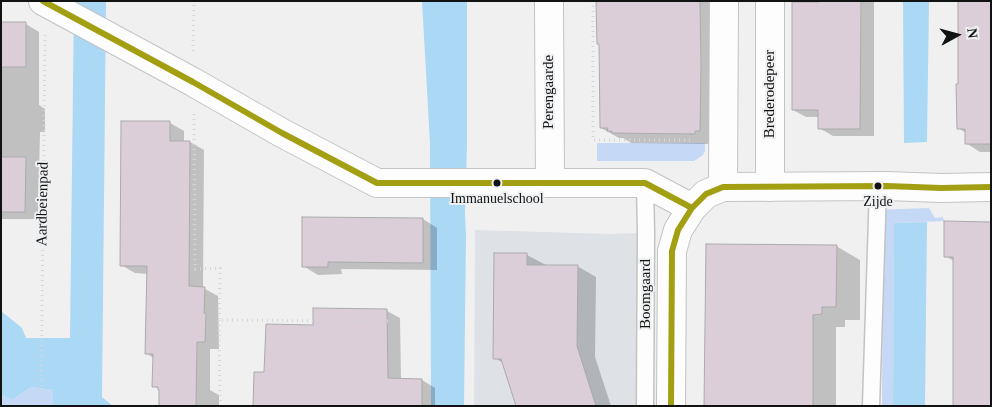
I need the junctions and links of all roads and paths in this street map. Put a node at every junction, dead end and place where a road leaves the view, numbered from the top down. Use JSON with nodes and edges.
{"nodes":[{"id":1,"x":194,"y":1,"type":"edge"},
{"id":2,"x":549,"y":1,"type":"edge"},
{"id":3,"x":593,"y":1,"type":"edge"},
{"id":4,"x":724,"y":1,"type":"edge"},
{"id":5,"x":770,"y":1,"type":"edge"},
{"id":6,"x":48,"y":4,"type":"edge"},
{"id":7,"x":193,"y":82,"type":"junction"},
{"id":8,"x":723,"y":140,"type":"junction"},
{"id":9,"x":550,"y":183,"type":"junction"},
{"id":10,"x":645,"y":183,"type":"junction"},
{"id":11,"x":723,"y":187,"type":"junction"},
{"id":12,"x":770,"y":187,"type":"junction"},
{"id":13,"x":883,"y":187,"type":"junction"},
{"id":14,"x":991,"y":187,"type":"edge"},
{"id":15,"x":692,"y":208,"type":"junction"},
{"id":16,"x":220,"y":320,"type":"junction"},
{"id":17,"x":389,"y":321,"type":"dead end"},
{"id":18,"x":41,"y":406,"type":"edge"},
{"id":19,"x":220,"y":406,"type":"edge"},
{"id":20,"x":645,"y":406,"type":"edge"},
{"id":21,"x":671,"y":406,"type":"edge"},
{"id":22,"x":871,"y":406,"type":"edge"}],
"edges":[{"from":1,"to":7,"type":"path"},
{"from":2,"to":9,"type":"street","name":"Perengaarde"},
{"from":3,"to":8,"type":"path"},
{"from":4,"to":8,"type":"street"},
{"from":5,"to":12,"type":"street","name":"Brederodepeer"},
{"from":6,"to":7,"type":"street"},
{"from":6,"to":18,"type":"path","name":"Aardbeienpad"},
{"from":7,"to":9,"type":"street"},
{"from":7,"to":16,"type":"path"},
{"from":8,"to":11,"type":"street"},
{"from":9,"to":10,"type":"street"},
{"from":10,"to":15,"type":"street"},
{"from":10,"to":20,"type":"lane","name":"Boomgaard"},
{"from":11,"to":12,"type":"street","name":"Boomgaard"},
{"from":11,"to":15,"type":"street","name":"Boomgaard"},
{"from":12,"to":13,"type":"street","name":"Boomgaard"},
{"from":13,"to":14,"type":"street","name":"Boomgaard"},
{"from":13,"to":22,"type":"lane"},
{"from":15,"to":21,"type":"street","name":"Boomgaard"},
{"from":16,"to":17,"type":"path"},
{"from":16,"to":19,"type":"path"}]}
